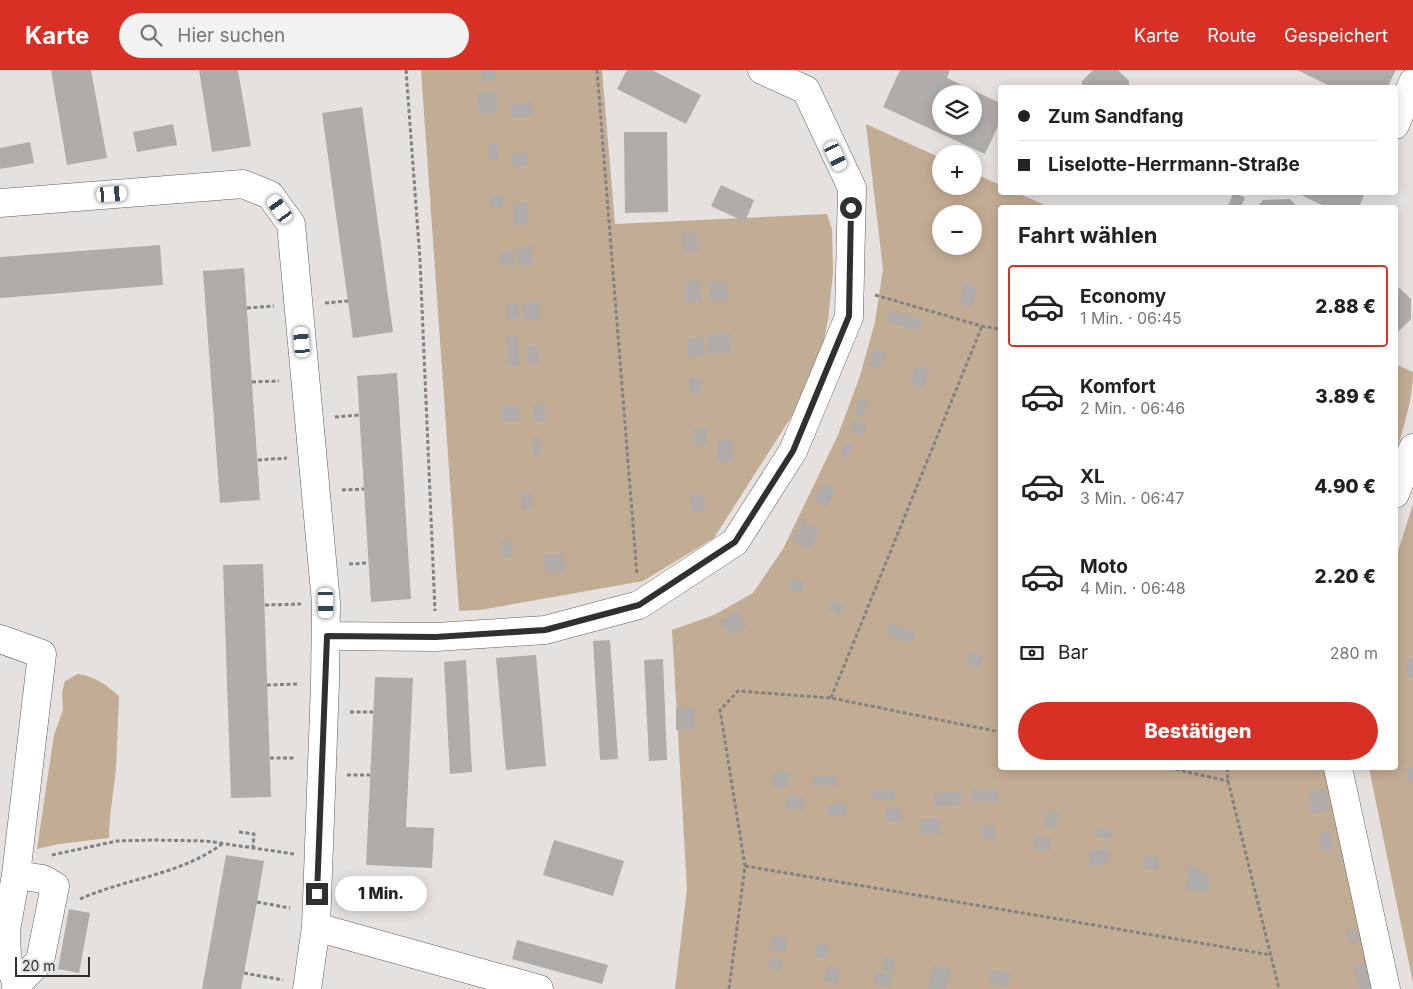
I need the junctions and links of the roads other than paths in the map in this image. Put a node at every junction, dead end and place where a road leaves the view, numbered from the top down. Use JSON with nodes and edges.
{"nodes":[{"id":1,"x":762,"y":70,"type":"edge"},
{"id":2,"x":1413,"y":82,"type":"edge"},
{"id":3,"x":1398,"y":118,"type":"edge"},
{"id":4,"x":0,"y":203,"type":"edge"},
{"id":5,"x":1413,"y":448,"type":"edge"},
{"id":6,"x":1398,"y":486,"type":"edge"},
{"id":7,"x":327,"y":636,"type":"junction"},
{"id":8,"x":0,"y":639,"type":"edge"},
{"id":9,"x":1338,"y":770,"type":"edge"},
{"id":10,"x":17,"y":872,"type":"junction"},
{"id":11,"x":316,"y":920,"type":"junction"},
{"id":12,"x":16,"y":986,"type":"edge"},
{"id":13,"x":307,"y":986,"type":"edge"},
{"id":14,"x":539,"y":989,"type":"edge"},
{"id":15,"x":1386,"y":989,"type":"edge"}],
"edges":[{"from":1,"to":7,"type":"street"},
{"from":2,"to":3,"type":"street"},
{"from":4,"to":7,"type":"street"},
{"from":5,"to":6,"type":"street"},
{"from":7,"to":11,"type":"street"},
{"from":8,"to":10,"type":"street"},
{"from":9,"to":15,"type":"street"},
{"from":10,"to":12,"type":"street"},
{"from":10,"to":12,"type":"street"},
{"from":11,"to":13,"type":"street"},
{"from":11,"to":14,"type":"street"}]}
